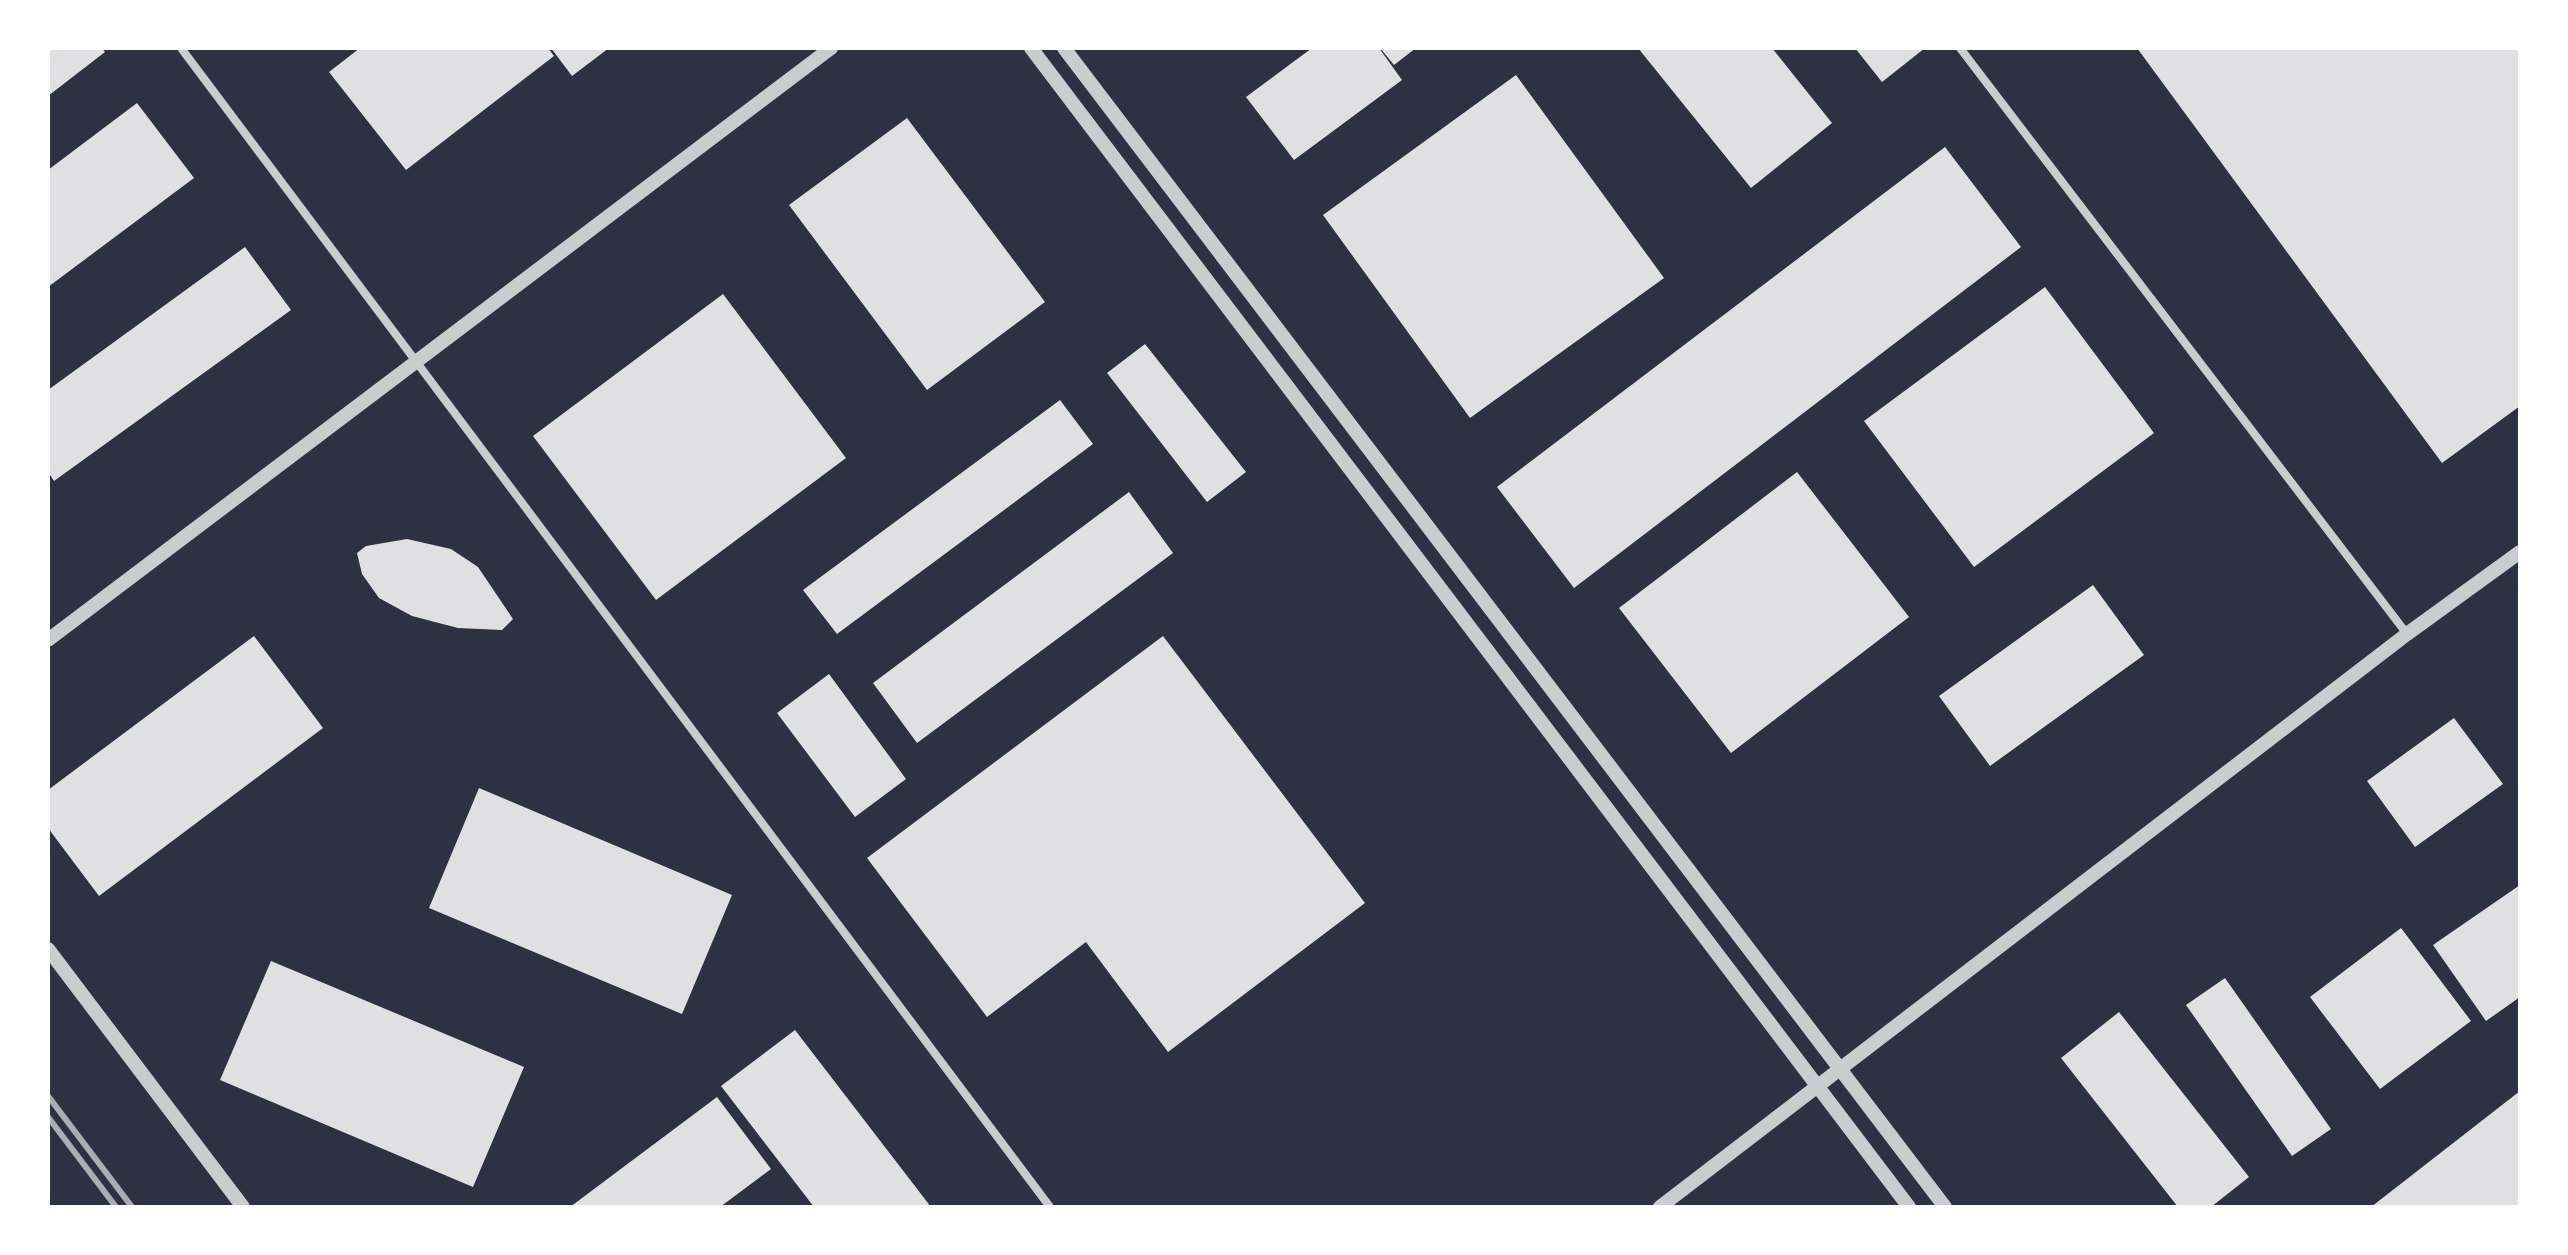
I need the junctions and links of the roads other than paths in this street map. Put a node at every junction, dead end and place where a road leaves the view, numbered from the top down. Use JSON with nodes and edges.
{"nodes":[{"id":1,"x":181,"y":48,"type":"edge"},
{"id":2,"x":831,"y":48,"type":"edge"},
{"id":3,"x":1031,"y":48,"type":"edge"},
{"id":4,"x":1064,"y":48,"type":"edge"},
{"id":5,"x":1960,"y":48,"type":"edge"},
{"id":6,"x":418,"y":361,"type":"junction"},
{"id":7,"x":2520,"y":552,"type":"edge"},
{"id":8,"x":2407,"y":634,"type":"junction"},
{"id":9,"x":48,"y":640,"type":"edge"},
{"id":10,"x":48,"y":949,"type":"edge"},
{"id":11,"x":1842,"y":1067,"type":"junction"},
{"id":12,"x":1817,"y":1086,"type":"junction"},
{"id":13,"x":243,"y":1207,"type":"edge"},
{"id":14,"x":1050,"y":1207,"type":"edge"},
{"id":15,"x":1660,"y":1207,"type":"edge"},
{"id":16,"x":1909,"y":1207,"type":"edge"},
{"id":17,"x":1945,"y":1207,"type":"edge"}],
"edges":[{"from":1,"to":6,"type":"street"},
{"from":2,"to":6,"type":"street"},
{"from":3,"to":12,"type":"street"},
{"from":4,"to":11,"type":"street"},
{"from":5,"to":8,"type":"street"},
{"from":6,"to":9,"type":"street"},
{"from":6,"to":14,"type":"street"},
{"from":7,"to":8,"type":"street"},
{"from":8,"to":11,"type":"street"},
{"from":10,"to":13,"type":"street"},
{"from":11,"to":12,"type":"street"},
{"from":11,"to":17,"type":"street"},
{"from":12,"to":15,"type":"street"},
{"from":12,"to":16,"type":"street"}]}
